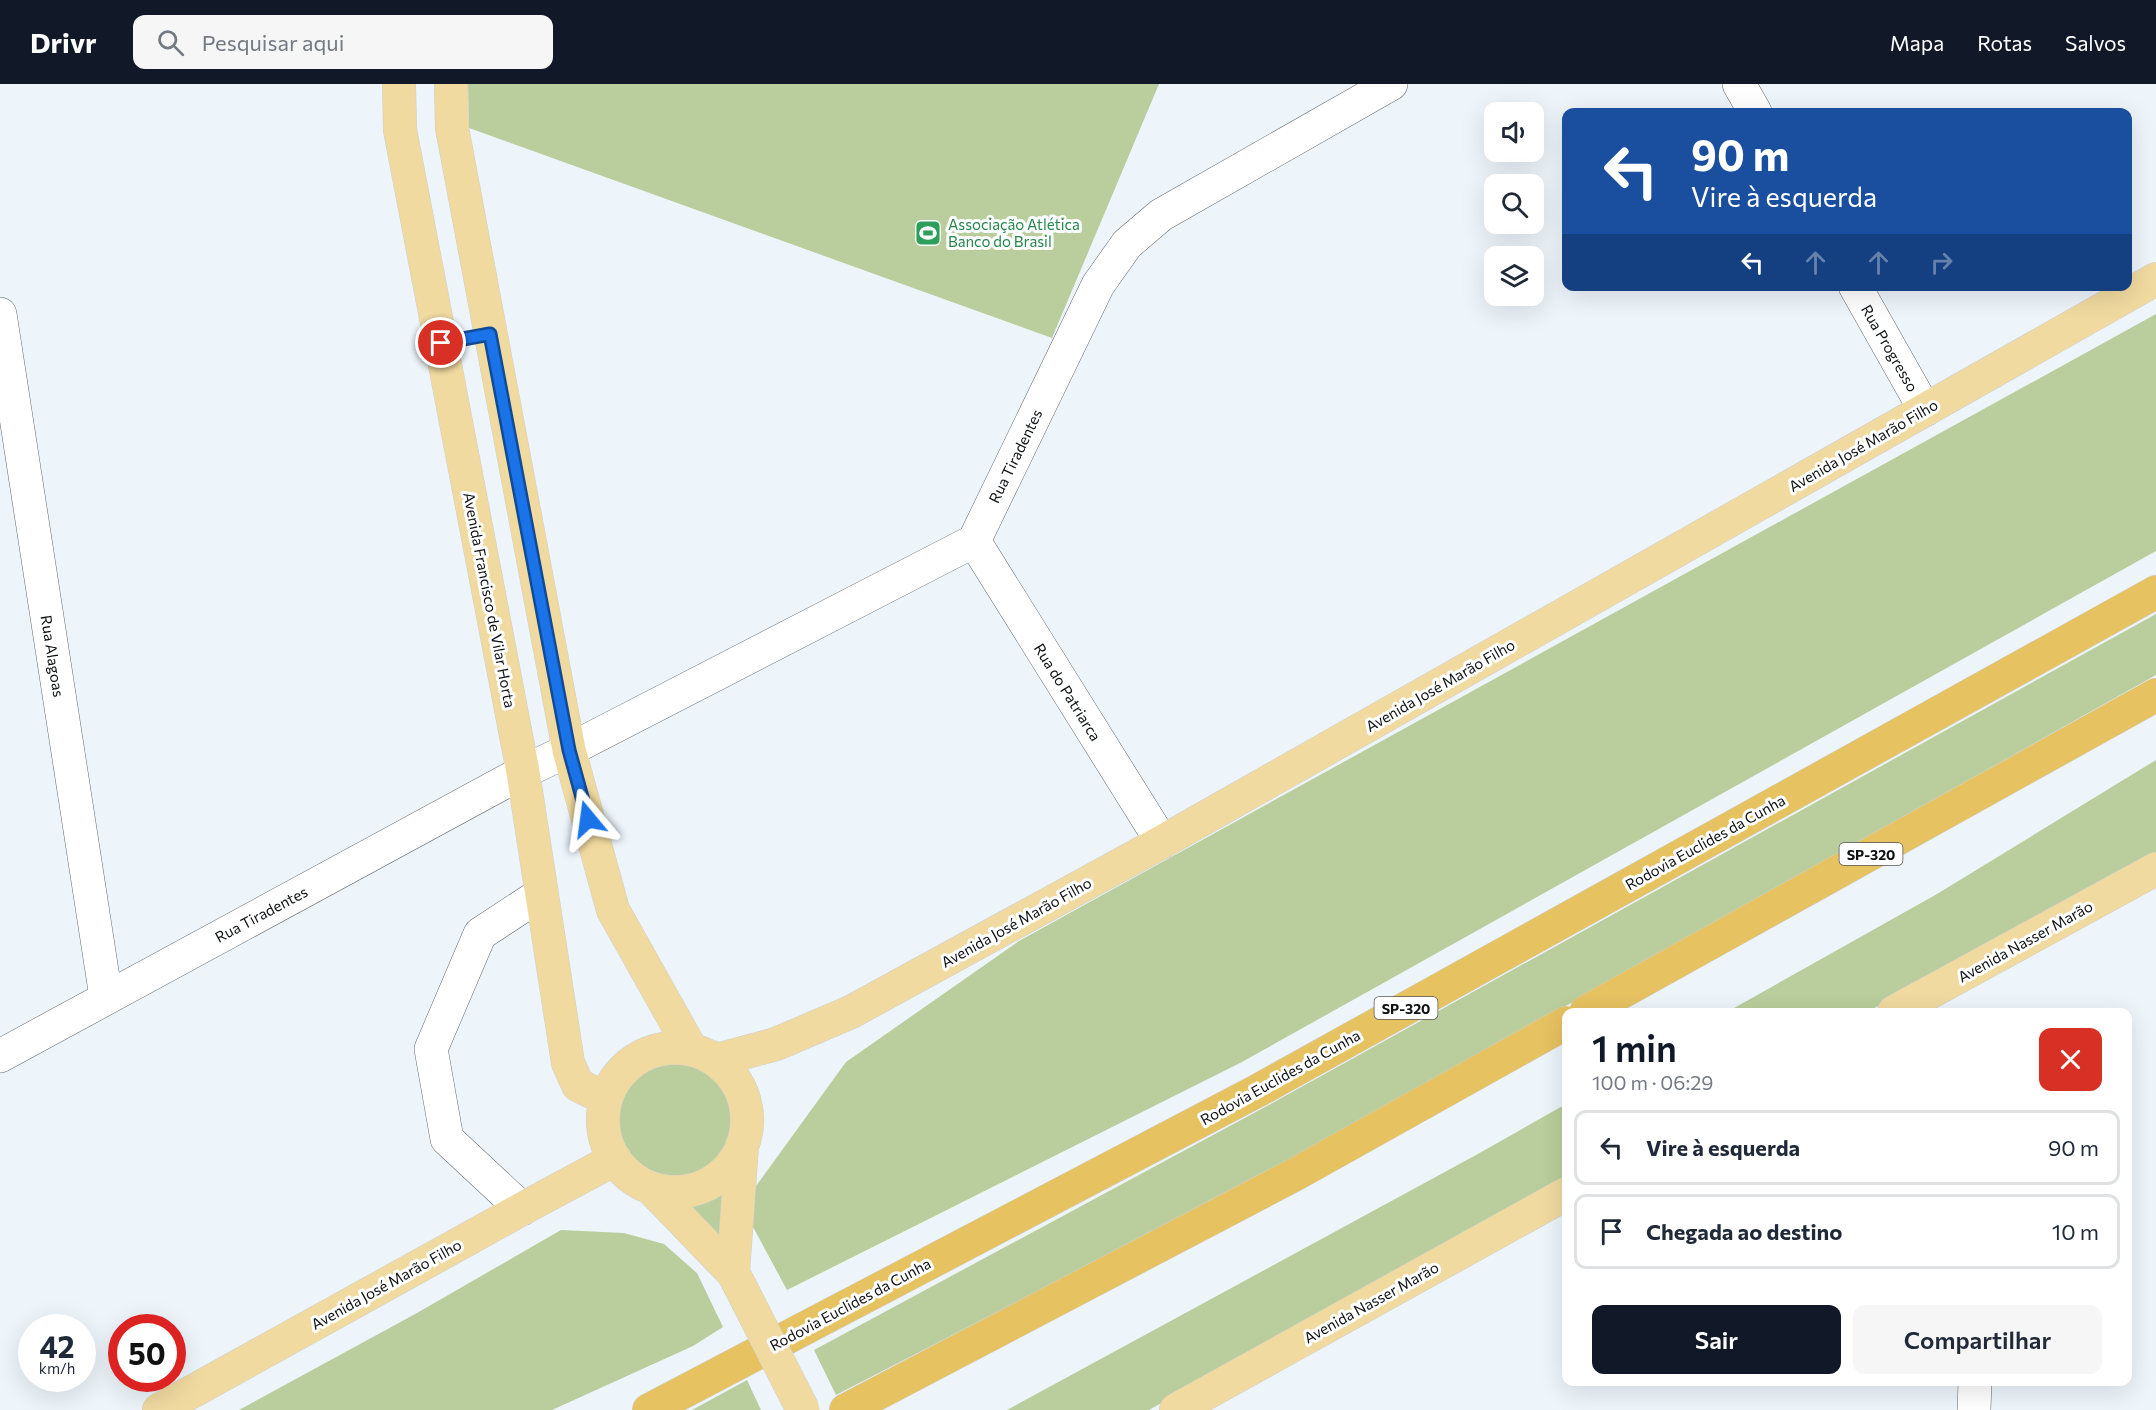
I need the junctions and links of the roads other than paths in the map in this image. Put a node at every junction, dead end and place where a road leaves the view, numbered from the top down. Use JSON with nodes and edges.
{"nodes":[{"id":1,"x":399,"y":84,"type":"edge"},
{"id":2,"x":451,"y":84,"type":"edge"},
{"id":3,"x":1391,"y":84,"type":"edge"},
{"id":4,"x":1739,"y":84,"type":"edge"},
{"id":5,"x":1753,"y":108,"type":"edge"},
{"id":6,"x":2156,"y":279,"type":"edge"},
{"id":7,"x":1858,"y":291,"type":"edge"},
{"id":8,"x":0,"y":314,"type":"edge"},
{"id":9,"x":490,"y":334,"type":"junction"},
{"id":10,"x":441,"y":343,"type":"junction"},
{"id":11,"x":1925,"y":410,"type":"junction"},
{"id":12,"x":974,"y":541,"type":"junction"},
{"id":13,"x":539,"y":587,"type":"junction"},
{"id":14,"x":2156,"y":592,"type":"edge"},
{"id":15,"x":488,"y":594,"type":"junction"},
{"id":16,"x":2156,"y":695,"type":"edge"},
{"id":17,"x":569,"y":750,"type":"junction"},
{"id":18,"x":523,"y":772,"type":"junction"},
{"id":19,"x":1162,"y":842,"type":"junction"},
{"id":20,"x":2156,"y":869,"type":"edge"},
{"id":21,"x":541,"y":894,"type":"junction"},
{"id":22,"x":106,"y":997,"type":"junction"},
{"id":23,"x":1593,"y":1008,"type":"edge"},
{"id":24,"x":1901,"y":1008,"type":"edge"},
{"id":25,"x":1562,"y":1025,"type":"edge"},
{"id":26,"x":701,"y":1053,"type":"junction"},
{"id":27,"x":0,"y":1056,"type":"edge"},
{"id":28,"x":606,"y":1099,"type":"junction"},
{"id":29,"x":742,"y":1145,"type":"junction"},
{"id":30,"x":615,"y":1160,"type":"junction"},
{"id":31,"x":651,"y":1188,"type":"junction"},
{"id":32,"x":1562,"y":1196,"type":"edge"},
{"id":33,"x":522,"y":1209,"type":"junction"},
{"id":34,"x":737,"y":1279,"type":"junction"},
{"id":35,"x":1975,"y":1386,"type":"edge"},
{"id":36,"x":159,"y":1410,"type":"edge"},
{"id":37,"x":649,"y":1410,"type":"edge"},
{"id":38,"x":803,"y":1410,"type":"edge"},
{"id":39,"x":846,"y":1410,"type":"edge"},
{"id":40,"x":1176,"y":1410,"type":"edge"},
{"id":41,"x":1974,"y":1410,"type":"edge"}],
"edges":[{"from":1,"to":10,"type":"main road","name":"Avenida Francisco de Vilar Horta"},
{"from":2,"to":9,"type":"main road"},
{"from":3,"to":12,"type":"street","name":"Rua Tiradentes"},
{"from":4,"to":5,"type":"street"},
{"from":6,"to":11,"type":"main road","name":"Avenida José Marão Filho"},
{"from":7,"to":11,"type":"street","name":"Rua Progresso"},
{"from":8,"to":22,"type":"street","name":"Rua Alagoas"},
{"from":9,"to":10,"type":"main road"},
{"from":9,"to":13,"type":"main road"},
{"from":10,"to":15,"type":"main road","name":"Avenida Francisco de Vilar Horta"},
{"from":11,"to":19,"type":"main road","name":"Avenida José Marão Filho"},
{"from":12,"to":17,"type":"street"},
{"from":12,"to":19,"type":"street","name":"Rua do Patriarca"},
{"from":13,"to":15,"type":"main road"},
{"from":13,"to":17,"type":"main road"},
{"from":14,"to":37,"type":"highway","name":"Rodovia Euclides da Cunha","number":"SP-320"},
{"from":15,"to":18,"type":"main road","name":"Avenida Francisco de Vilar Horta"},
{"from":16,"to":23,"type":"highway","number":"SP-320"},
{"from":17,"to":18,"type":"street","name":"Rua Tiradentes"},
{"from":17,"to":26,"type":"main road"},
{"from":18,"to":21,"type":"main road","name":"Avenida Francisco de Vilar Horta"},
{"from":18,"to":22,"type":"street","name":"Rua Tiradentes"},
{"from":19,"to":26,"type":"main road","name":"Avenida José Marão Filho"},
{"from":20,"to":24,"type":"main road","name":"Avenida Nasser Marão"},
{"from":21,"to":28,"type":"main road","name":"Avenida Francisco de Vilar Horta"},
{"from":21,"to":33,"type":"street"},
{"from":22,"to":27,"type":"street","name":"Rua Tiradentes"},
{"from":25,"to":39,"type":"highway"},
{"from":26,"to":28,"type":"main road"},
{"from":26,"to":29,"type":"main road"},
{"from":28,"to":30,"type":"main road"},
{"from":29,"to":31,"type":"main road"},
{"from":29,"to":34,"type":"main road"},
{"from":30,"to":31,"type":"main road"},
{"from":30,"to":33,"type":"main road","name":"Avenida José Marão Filho"},
{"from":31,"to":34,"type":"main road"},
{"from":32,"to":40,"type":"main road","name":"Avenida Nasser Marão"},
{"from":33,"to":36,"type":"main road","name":"Avenida José Marão Filho"},
{"from":34,"to":38,"type":"main road","bridge":true},
{"from":35,"to":41,"type":"street"}]}
